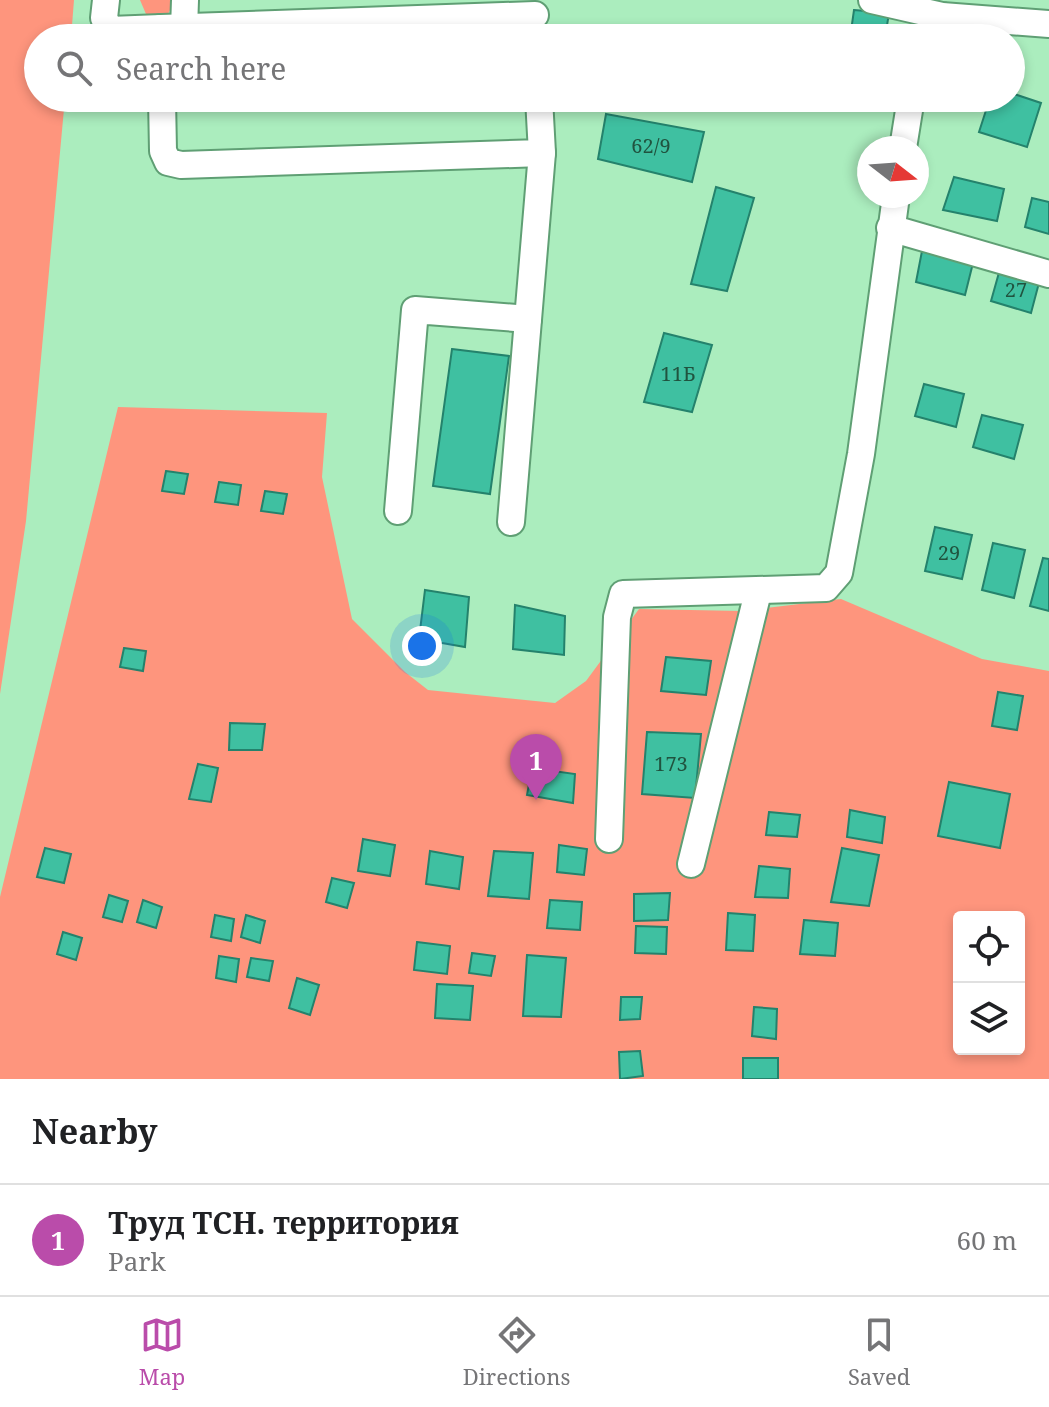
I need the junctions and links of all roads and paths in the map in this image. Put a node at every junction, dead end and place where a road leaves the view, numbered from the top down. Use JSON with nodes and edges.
{"nodes":[{"id":1,"x":106,"y":0,"type":"edge"},
{"id":2,"x":185,"y":0,"type":"edge"},
{"id":3,"x":872,"y":0,"type":"edge"},
{"id":4,"x":942,"y":16,"type":"junction"},
{"id":5,"x":536,"y":18,"type":"edge"},
{"id":6,"x":107,"y":24,"type":"edge"},
{"id":7,"x":173,"y":24,"type":"edge"},
{"id":8,"x":379,"y":24,"type":"edge"},
{"id":9,"x":936,"y":24,"type":"edge"},
{"id":10,"x":1049,"y":24,"type":"edge"},
{"id":11,"x":162,"y":112,"type":"edge"},
{"id":12,"x":540,"y":112,"type":"edge"},
{"id":13,"x":909,"y":112,"type":"edge"},
{"id":14,"x":905,"y":136,"type":"edge"},
{"id":15,"x":542,"y":153,"type":"junction"},
{"id":16,"x":894,"y":208,"type":"edge"},
{"id":17,"x":890,"y":228,"type":"junction"},
{"id":18,"x":1049,"y":274,"type":"edge"},
{"id":19,"x":528,"y":319,"type":"junction"},
{"id":20,"x":398,"y":511,"type":"dead end"},
{"id":21,"x":511,"y":522,"type":"dead end"},
{"id":22,"x":758,"y":592,"type":"junction"},
{"id":23,"x":609,"y":839,"type":"dead end"},
{"id":24,"x":691,"y":864,"type":"dead end"}],
"edges":[{"from":1,"to":6,"type":"street"},
{"from":2,"to":7,"type":"street"},
{"from":3,"to":4,"type":"street"},
{"from":4,"to":9,"type":"street"},
{"from":4,"to":10,"type":"street"},
{"from":5,"to":8,"type":"street"},
{"from":11,"to":15,"type":"street"},
{"from":12,"to":15,"type":"street"},
{"from":13,"to":14,"type":"street"},
{"from":15,"to":19,"type":"street"},
{"from":16,"to":17,"type":"street"},
{"from":17,"to":18,"type":"street"},
{"from":17,"to":22,"type":"street"},
{"from":19,"to":20,"type":"street"},
{"from":19,"to":21,"type":"street"},
{"from":22,"to":23,"type":"street"},
{"from":22,"to":24,"type":"street"}]}
